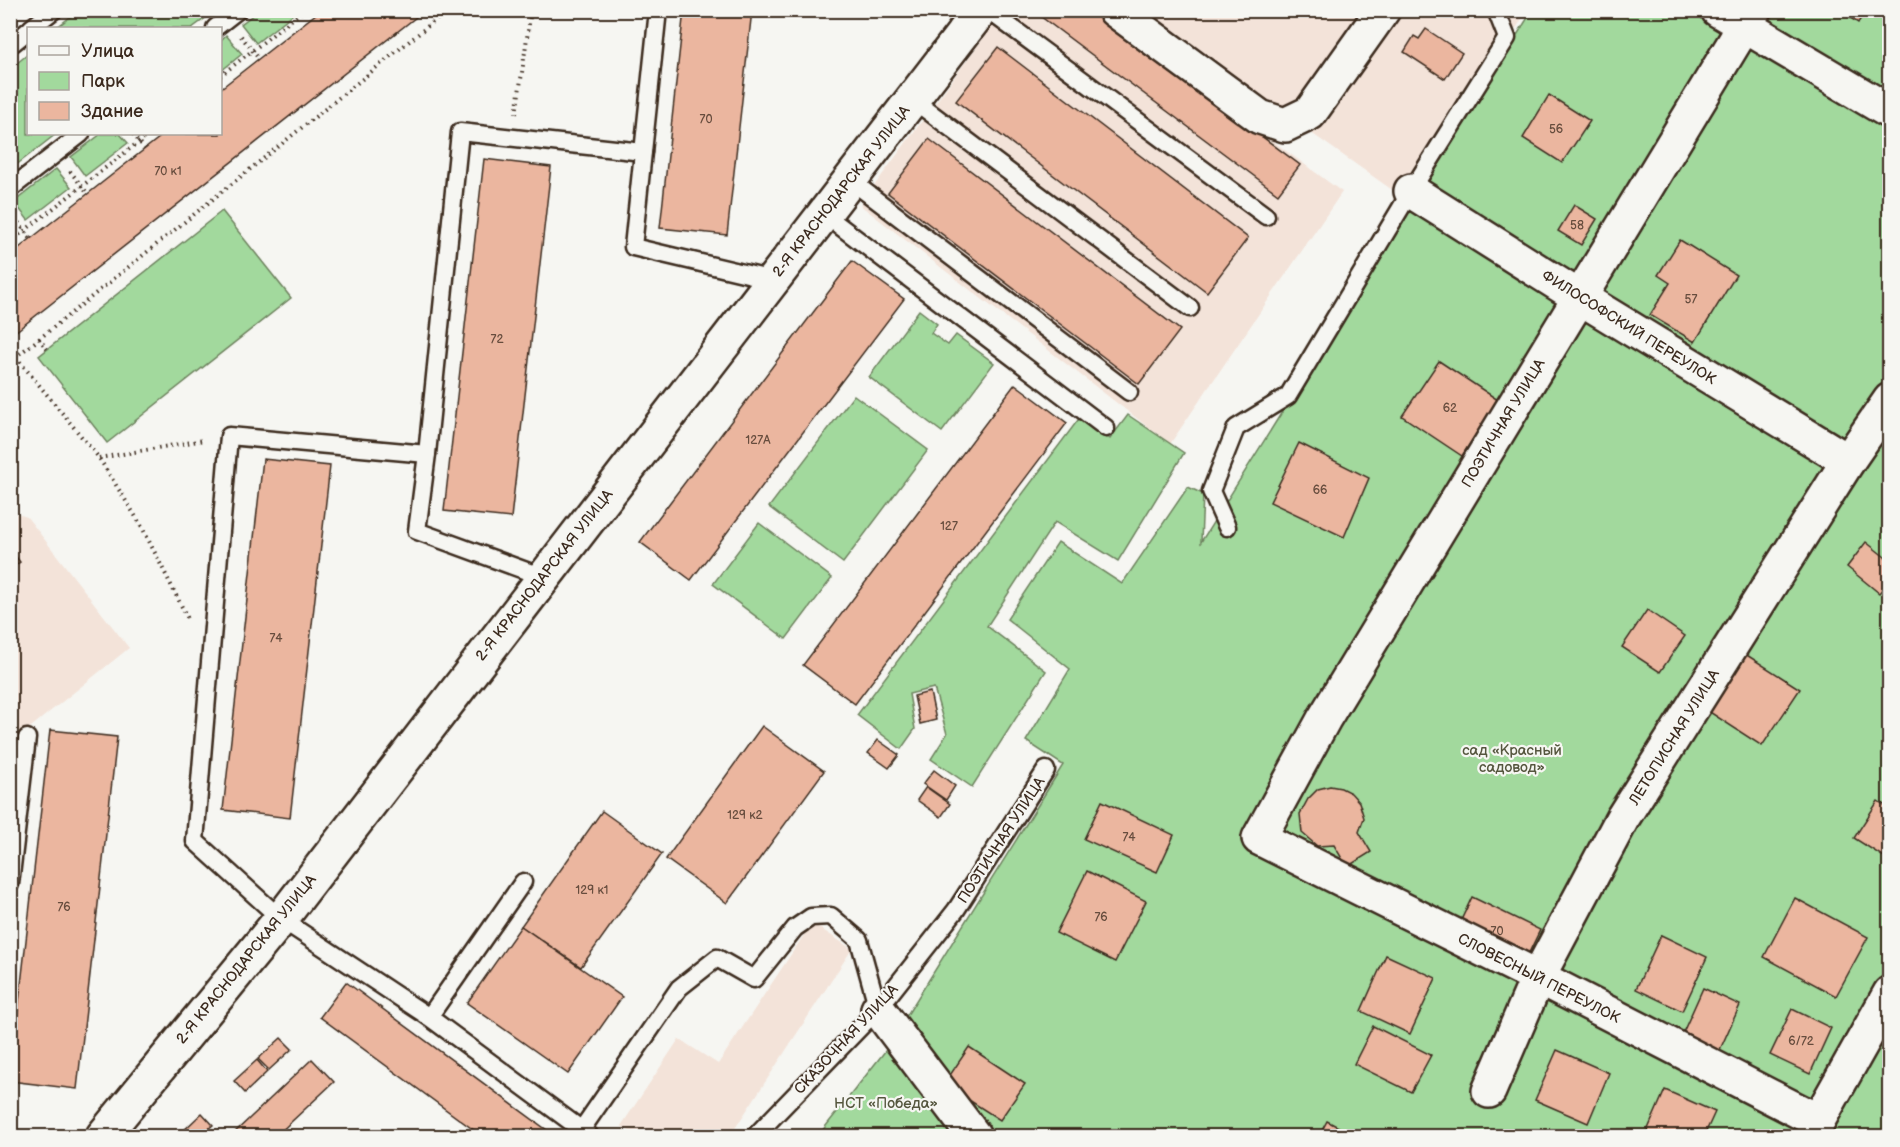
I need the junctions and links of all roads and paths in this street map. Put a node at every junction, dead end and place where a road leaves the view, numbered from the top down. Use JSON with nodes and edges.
{"nodes":[{"id":1,"x":54,"y":10,"type":"edge"},
{"id":2,"x":238,"y":10,"type":"edge"},
{"id":3,"x":304,"y":10,"type":"edge"},
{"id":4,"x":448,"y":10,"type":"edge"},
{"id":5,"x":531,"y":10,"type":"edge"},
{"id":6,"x":658,"y":10,"type":"edge"},
{"id":7,"x":981,"y":10,"type":"edge"},
{"id":8,"x":988,"y":10,"type":"edge"},
{"id":9,"x":1115,"y":10,"type":"edge"},
{"id":10,"x":1383,"y":10,"type":"edge"},
{"id":11,"x":1496,"y":10,"type":"edge"},
{"id":12,"x":1738,"y":16,"type":"edge"},
{"id":13,"x":34,"y":27,"type":"edge"},
{"id":14,"x":215,"y":27,"type":"edge"},
{"id":15,"x":27,"y":32,"type":"edge"},
{"id":16,"x":13,"y":43,"type":"dead end"},
{"id":17,"x":222,"y":74,"type":"edge"},
{"id":18,"x":912,"y":99,"type":"junction"},
{"id":19,"x":1890,"y":112,"type":"edge"},
{"id":20,"x":80,"y":135,"type":"edge"},
{"id":21,"x":134,"y":135,"type":"edge"},
{"id":22,"x":147,"y":135,"type":"edge"},
{"id":23,"x":513,"y":138,"type":"junction"},
{"id":24,"x":139,"y":141,"type":"junction"},
{"id":25,"x":145,"y":149,"type":"dead end"},
{"id":26,"x":643,"y":152,"type":"junction"},
{"id":27,"x":850,"y":180,"type":"junction"},
{"id":28,"x":10,"y":189,"type":"edge"},
{"id":29,"x":1411,"y":191,"type":"junction"},
{"id":30,"x":10,"y":213,"type":"edge"},
{"id":31,"x":824,"y":214,"type":"junction"},
{"id":32,"x":1266,"y":216,"type":"dead end"},
{"id":33,"x":25,"y":231,"type":"junction"},
{"id":34,"x":31,"y":239,"type":"dead end"},
{"id":35,"x":10,"y":242,"type":"edge"},
{"id":36,"x":772,"y":280,"type":"junction"},
{"id":37,"x":1579,"y":297,"type":"junction"},
{"id":38,"x":1191,"y":308,"type":"dead end"},
{"id":39,"x":39,"y":339,"type":"junction"},
{"id":40,"x":47,"y":349,"type":"dead end"},
{"id":41,"x":16,"y":357,"type":"junction"},
{"id":42,"x":10,"y":361,"type":"edge"},
{"id":43,"x":1130,"y":392,"type":"dead end"},
{"id":44,"x":1890,"y":400,"type":"edge"},
{"id":45,"x":1106,"y":428,"type":"dead end"},
{"id":46,"x":229,"y":435,"type":"junction"},
{"id":47,"x":427,"y":454,"type":"junction"},
{"id":48,"x":99,"y":458,"type":"junction"},
{"id":49,"x":1848,"y":461,"type":"junction"},
{"id":50,"x":1227,"y":527,"type":"dead end"},
{"id":51,"x":543,"y":577,"type":"junction"},
{"id":52,"x":209,"y":663,"type":"junction"},
{"id":53,"x":27,"y":738,"type":"dead end"},
{"id":54,"x":1046,"y":770,"type":"dead end"},
{"id":55,"x":1258,"y":838,"type":"joint"},
{"id":56,"x":523,"y":882,"type":"dead end"},
{"id":57,"x":10,"y":884,"type":"edge"},
{"id":58,"x":956,"y":910,"type":"joint"},
{"id":59,"x":281,"y":919,"type":"junction"},
{"id":60,"x":1538,"y":977,"type":"junction"},
{"id":61,"x":1890,"y":993,"type":"edge"},
{"id":62,"x":878,"y":1009,"type":"junction"},
{"id":63,"x":429,"y":1017,"type":"junction"},
{"id":64,"x":1489,"y":1091,"type":"dead end"},
{"id":65,"x":1816,"y":1129,"type":"edge"},
{"id":66,"x":586,"y":1133,"type":"edge"},
{"id":67,"x":103,"y":1137,"type":"edge"},
{"id":68,"x":756,"y":1137,"type":"edge"},
{"id":69,"x":974,"y":1137,"type":"edge"}],
"edges":[{"from":1,"to":13,"type":"lane"},
{"from":2,"to":14,"type":"lane"},
{"from":3,"to":17,"type":"path"},
{"from":4,"to":39,"type":"path"},
{"from":5,"to":23,"type":"path"},
{"from":6,"to":26,"type":"lane"},
{"from":7,"to":18,"type":"street","name":"2-Я КРАСНОДАРСКАЯ УЛИЦА"},
{"from":8,"to":32,"type":"lane"},
{"from":9,"to":10,"type":"street"},
{"from":11,"to":29,"type":"lane"},
{"from":12,"to":19,"type":"street"},
{"from":12,"to":37,"type":"street","name":"ПОЭТИЧНАЯ УЛИЦА"},
{"from":15,"to":16,"type":"lane"},
{"from":18,"to":27,"type":"street","name":"2-Я КРАСНОДАРСКАЯ УЛИЦА"},
{"from":18,"to":38,"type":"lane"},
{"from":20,"to":28,"type":"lane"},
{"from":21,"to":24,"type":"path"},
{"from":22,"to":24,"type":"path"},
{"from":23,"to":26,"type":"lane"},
{"from":23,"to":47,"type":"lane"},
{"from":24,"to":25,"type":"path"},
{"from":24,"to":33,"type":"path"},
{"from":26,"to":36,"type":"lane"},
{"from":27,"to":31,"type":"street","name":"2-Я КРАСНОДАРСКАЯ УЛИЦА"},
{"from":27,"to":43,"type":"lane"},
{"from":29,"to":37,"type":"street","name":"ФИЛОСОФСКИЙ ПЕРЕУЛОК"},
{"from":29,"to":50,"type":"lane"},
{"from":30,"to":33,"type":"path"},
{"from":31,"to":36,"type":"street","name":"2-Я КРАСНОДАРСКАЯ УЛИЦА"},
{"from":31,"to":45,"type":"lane"},
{"from":33,"to":34,"type":"path"},
{"from":33,"to":35,"type":"path"},
{"from":36,"to":51,"type":"street","name":"2-Я КРАСНОДАРСКАЯ УЛИЦА"},
{"from":37,"to":49,"type":"street","name":"ФИЛОСОФСКИЙ ПЕРЕУЛОК"},
{"from":37,"to":55,"type":"street","name":"ПОЭТИЧНАЯ УЛИЦА"},
{"from":39,"to":40,"type":"path"},
{"from":39,"to":41,"type":"path"},
{"from":41,"to":42,"type":"path"},
{"from":41,"to":48,"type":"path"},
{"from":44,"to":49,"type":"street","name":"ЛЕТОПИСНАЯ УЛИЦА"},
{"from":46,"to":47,"type":"lane"},
{"from":46,"to":48,"type":"path"},
{"from":46,"to":52,"type":"lane"},
{"from":47,"to":51,"type":"lane"},
{"from":48,"to":52,"type":"path"},
{"from":49,"to":60,"type":"street","name":"ЛЕТОПИСНАЯ УЛИЦА"},
{"from":51,"to":59,"type":"street","name":"2-Я КРАСНОДАРСКАЯ УЛИЦА"},
{"from":52,"to":59,"type":"lane"},
{"from":53,"to":57,"type":"lane"},
{"from":54,"to":58,"type":"lane","name":"ПОЭТИЧНАЯ УЛИЦА"},
{"from":55,"to":60,"type":"street","name":"СЛОВЕСНЫЙ ПЕРЕУЛОК"},
{"from":56,"to":63,"type":"lane"},
{"from":58,"to":62,"type":"lane","name":"СКАЗОЧНАЯ УЛИЦА"},
{"from":59,"to":63,"type":"lane"},
{"from":59,"to":67,"type":"street","name":"2-Я КРАСНОДАРСКАЯ УЛИЦА"},
{"from":60,"to":64,"type":"street","name":"ЛЕТОПИСНАЯ УЛИЦА"},
{"from":60,"to":65,"type":"street","name":"СЛОВЕСНЫЙ ПЕРЕУЛОК"},
{"from":61,"to":65,"type":"street"},
{"from":62,"to":66,"type":"lane"},
{"from":62,"to":68,"type":"lane","name":"СКАЗОЧНАЯ УЛИЦА"},
{"from":62,"to":69,"type":"street"},
{"from":63,"to":66,"type":"lane"}]}
